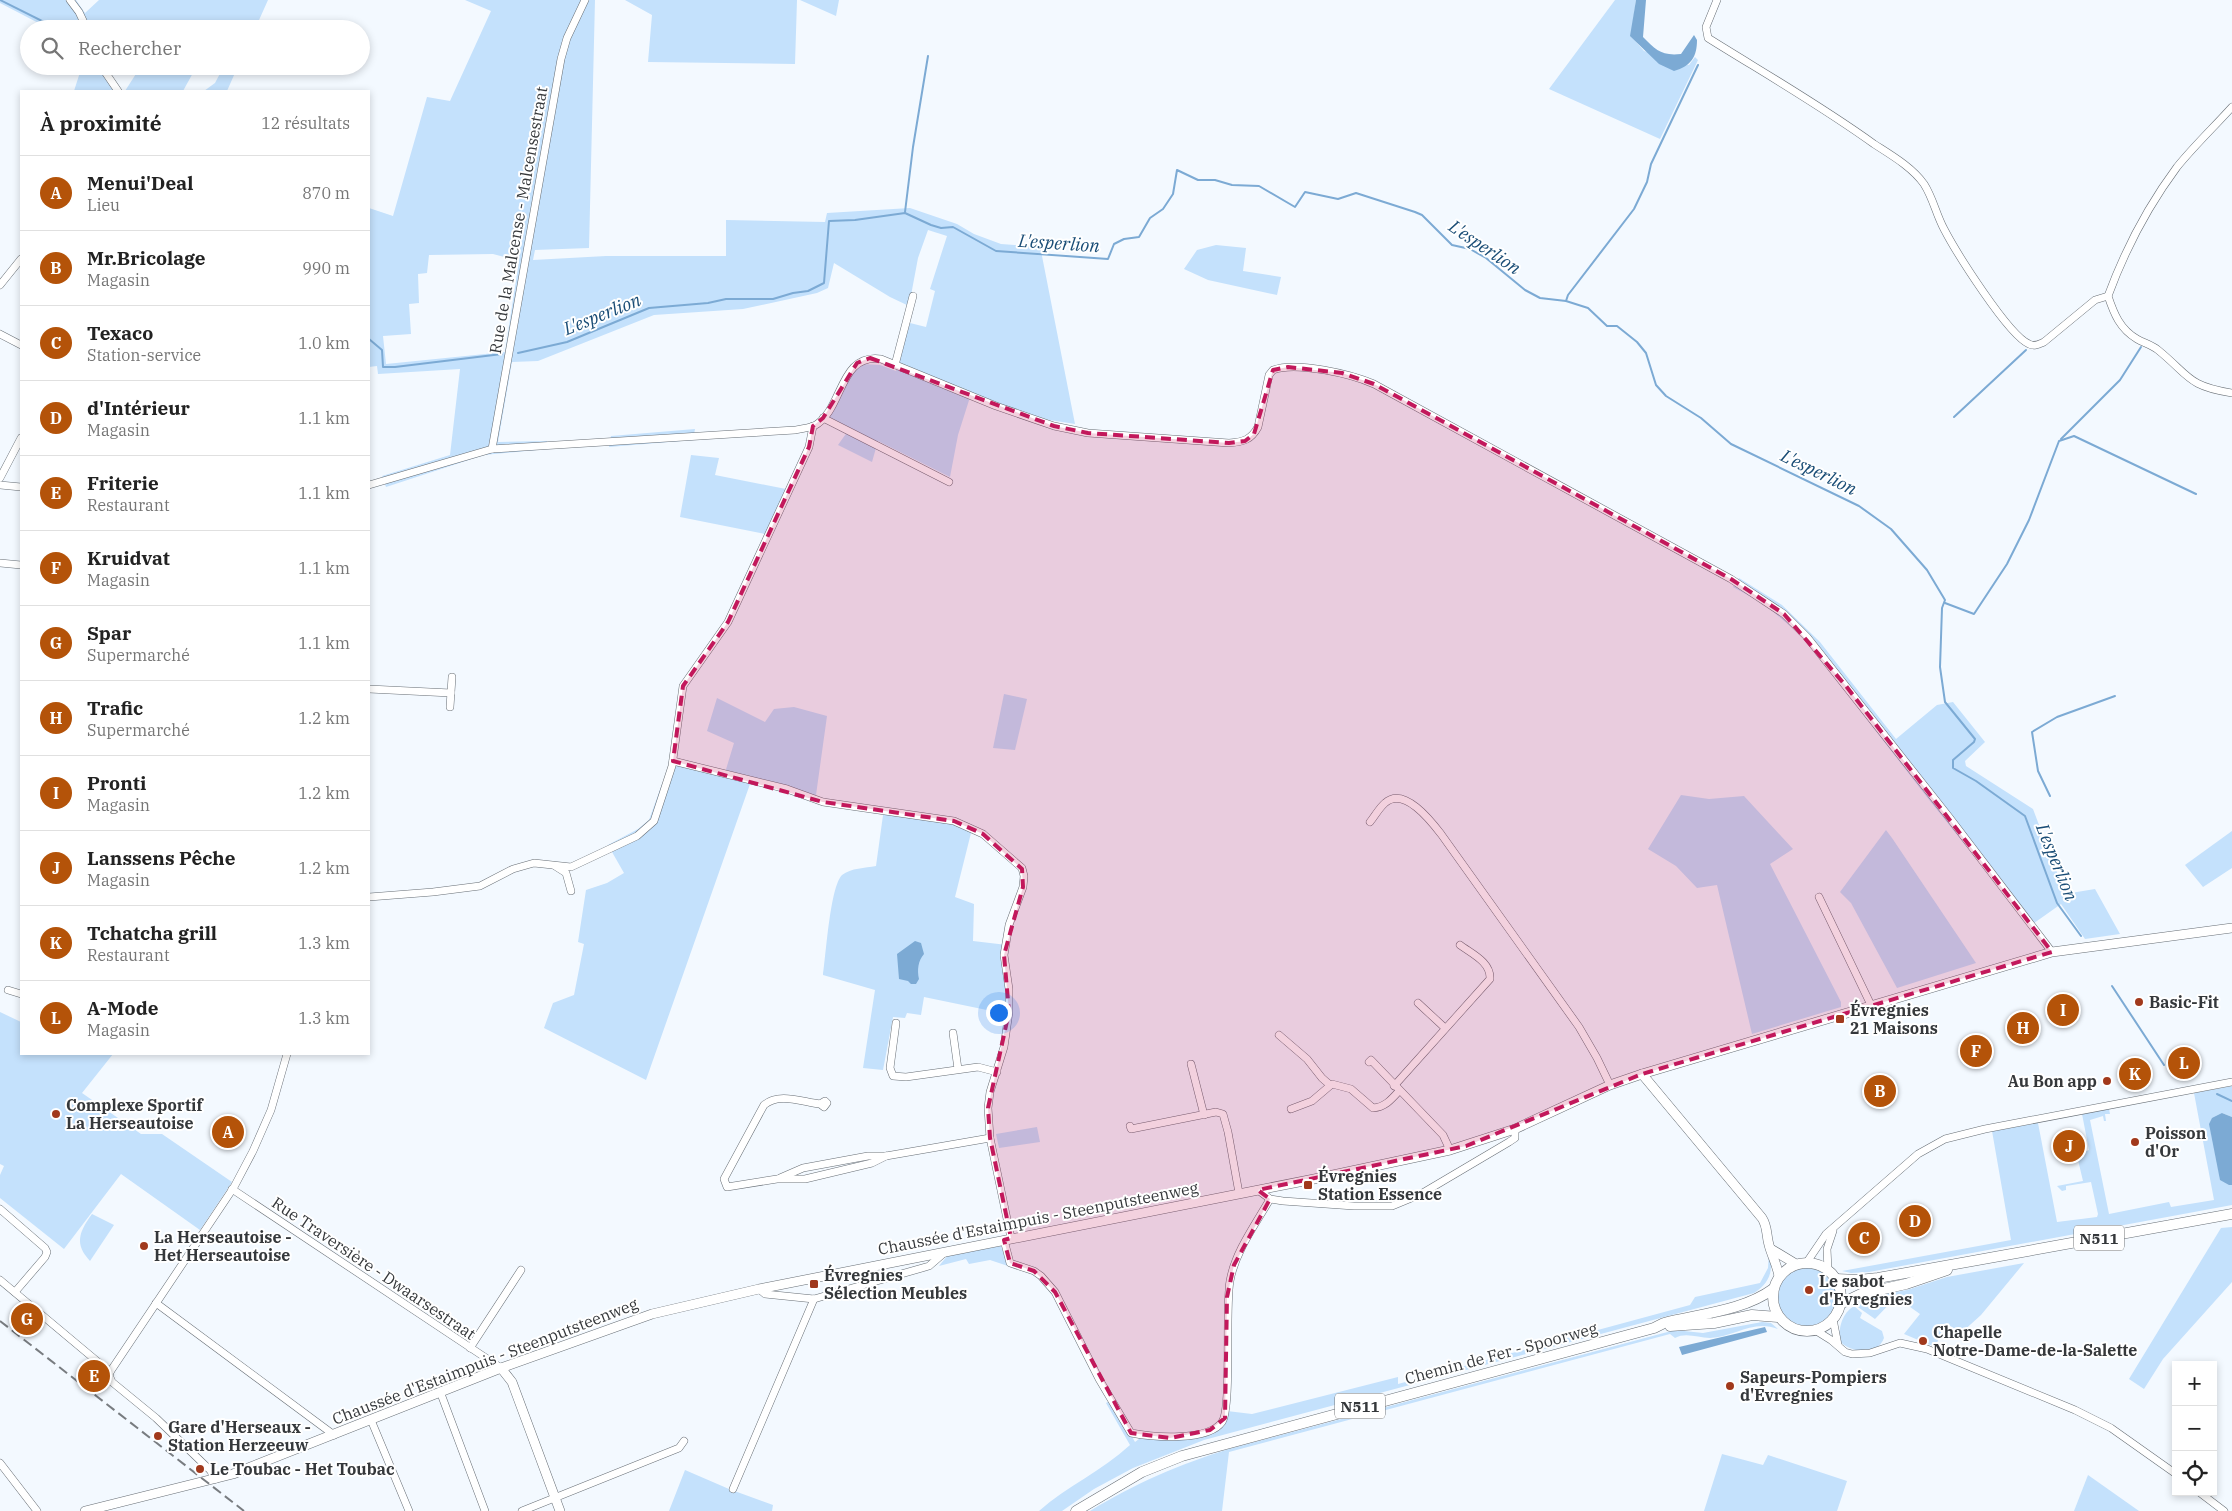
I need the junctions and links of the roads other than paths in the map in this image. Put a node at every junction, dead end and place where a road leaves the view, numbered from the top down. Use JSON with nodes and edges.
{"nodes":[{"id":1,"x":70,"y":0,"type":"edge"},
{"id":2,"x":585,"y":0,"type":"edge"},
{"id":3,"x":1716,"y":0,"type":"edge"},
{"id":4,"x":82,"y":20,"type":"edge"},
{"id":5,"x":107,"y":75,"type":"edge"},
{"id":6,"x":117,"y":90,"type":"edge"},
{"id":7,"x":2232,"y":107,"type":"edge"},
{"id":8,"x":20,"y":260,"type":"edge"},
{"id":9,"x":0,"y":285,"type":"edge"},
{"id":10,"x":913,"y":296,"type":"dead end"},
{"id":11,"x":2108,"y":296,"type":"junction"},
{"id":12,"x":0,"y":334,"type":"edge"},
{"id":13,"x":20,"y":344,"type":"edge"},
{"id":14,"x":895,"y":365,"type":"junction"},
{"id":15,"x":2232,"y":393,"type":"edge"},
{"id":16,"x":823,"y":418,"type":"junction"},
{"id":17,"x":814,"y":426,"type":"junction"},
{"id":18,"x":20,"y":440,"type":"edge"},
{"id":19,"x":492,"y":448,"type":"junction"},
{"id":20,"x":0,"y":478,"type":"edge"},
{"id":21,"x":949,"y":482,"type":"dead end"},
{"id":22,"x":0,"y":485,"type":"edge"},
{"id":23,"x":370,"y":485,"type":"edge"},
{"id":24,"x":20,"y":487,"type":"edge"},
{"id":25,"x":0,"y":563,"type":"edge"},
{"id":26,"x":20,"y":565,"type":"edge"},
{"id":27,"x":452,"y":677,"type":"dead end"},
{"id":28,"x":370,"y":689,"type":"edge"},
{"id":29,"x":451,"y":693,"type":"junction"},
{"id":30,"x":450,"y":707,"type":"dead end"},
{"id":31,"x":673,"y":760,"type":"junction"},
{"id":32,"x":1370,"y":822,"type":"dead end"},
{"id":33,"x":555,"y":866,"type":"junction"},
{"id":34,"x":571,"y":891,"type":"dead end"},
{"id":35,"x":370,"y":897,"type":"edge"},
{"id":36,"x":1820,"y":897,"type":"dead end"},
{"id":37,"x":2232,"y":928,"type":"edge"},
{"id":38,"x":1460,"y":945,"type":"dead end"},
{"id":39,"x":2052,"y":952,"type":"junction"},
{"id":40,"x":8,"y":990,"type":"dead end"},
{"id":41,"x":20,"y":994,"type":"edge"},
{"id":42,"x":1418,"y":1004,"type":"dead end"},
{"id":43,"x":1871,"y":1005,"type":"junction"},
{"id":44,"x":896,"y":1023,"type":"dead end"},
{"id":45,"x":1445,"y":1028,"type":"junction"},
{"id":46,"x":952,"y":1033,"type":"dead end"},
{"id":47,"x":1279,"y":1035,"type":"dead end"},
{"id":48,"x":287,"y":1055,"type":"edge"},
{"id":49,"x":1369,"y":1062,"type":"dead end"},
{"id":50,"x":1191,"y":1064,"type":"dead end"},
{"id":51,"x":958,"y":1069,"type":"junction"},
{"id":52,"x":997,"y":1072,"type":"junction"},
{"id":53,"x":1642,"y":1074,"type":"junction"},
{"id":54,"x":2232,"y":1082,"type":"edge"},
{"id":55,"x":1330,"y":1085,"type":"junction"},
{"id":56,"x":1610,"y":1085,"type":"junction"},
{"id":57,"x":1397,"y":1088,"type":"junction"},
{"id":58,"x":820,"y":1104,"type":"dead end"},
{"id":59,"x":1291,"y":1109,"type":"dead end"},
{"id":60,"x":1204,"y":1114,"type":"junction"},
{"id":61,"x":1130,"y":1126,"type":"dead end"},
{"id":62,"x":1515,"y":1129,"type":"junction"},
{"id":63,"x":990,"y":1138,"type":"junction"},
{"id":64,"x":1450,"y":1150,"type":"junction"},
{"id":65,"x":232,"y":1189,"type":"junction"},
{"id":66,"x":1258,"y":1190,"type":"junction"},
{"id":67,"x":1239,"y":1193,"type":"junction"},
{"id":68,"x":1270,"y":1199,"type":"junction"},
{"id":69,"x":0,"y":1208,"type":"edge"},
{"id":70,"x":2232,"y":1214,"type":"edge"},
{"id":71,"x":1833,"y":1231,"type":"junction"},
{"id":72,"x":1007,"y":1239,"type":"junction"},
{"id":73,"x":1770,"y":1249,"type":"junction"},
{"id":74,"x":945,"y":1252,"type":"junction"},
{"id":75,"x":1807,"y":1262,"type":"junction"},
{"id":76,"x":1967,"y":1262,"type":"junction"},
{"id":77,"x":1796,"y":1264,"type":"junction"},
{"id":78,"x":521,"y":1270,"type":"dead end"},
{"id":79,"x":1828,"y":1270,"type":"junction"},
{"id":80,"x":1778,"y":1276,"type":"junction"},
{"id":81,"x":1836,"y":1278,"type":"junction"},
{"id":82,"x":0,"y":1280,"type":"edge"},
{"id":83,"x":759,"y":1289,"type":"junction"},
{"id":84,"x":1773,"y":1289,"type":"junction"},
{"id":85,"x":15,"y":1292,"type":"junction"},
{"id":86,"x":814,"y":1299,"type":"junction"},
{"id":87,"x":156,"y":1303,"type":"junction"},
{"id":88,"x":1840,"y":1304,"type":"junction"},
{"id":89,"x":1778,"y":1317,"type":"junction"},
{"id":90,"x":1833,"y":1319,"type":"junction"},
{"id":91,"x":1654,"y":1328,"type":"junction"},
{"id":92,"x":1815,"y":1330,"type":"junction"},
{"id":93,"x":1838,"y":1345,"type":"junction"},
{"id":94,"x":470,"y":1348,"type":"junction"},
{"id":95,"x":501,"y":1368,"type":"junction"},
{"id":96,"x":110,"y":1372,"type":"junction"},
{"id":97,"x":441,"y":1394,"type":"junction"},
{"id":98,"x":371,"y":1420,"type":"junction"},
{"id":99,"x":334,"y":1435,"type":"junction"},
{"id":100,"x":684,"y":1441,"type":"dead end"},
{"id":101,"x":0,"y":1463,"type":"edge"},
{"id":102,"x":2172,"y":1471,"type":"edge"},
{"id":103,"x":216,"y":1479,"type":"junction"},
{"id":104,"x":733,"y":1489,"type":"dead end"},
{"id":105,"x":2204,"y":1496,"type":"edge"},
{"id":106,"x":555,"y":1497,"type":"junction"},
{"id":107,"x":110,"y":1508,"type":"edge"},
{"id":108,"x":38,"y":1511,"type":"edge"},
{"id":109,"x":85,"y":1511,"type":"edge"},
{"id":110,"x":409,"y":1511,"type":"edge"},
{"id":111,"x":485,"y":1511,"type":"edge"},
{"id":112,"x":522,"y":1511,"type":"edge"},
{"id":113,"x":560,"y":1511,"type":"edge"},
{"id":114,"x":1076,"y":1511,"type":"edge"},
{"id":115,"x":2224,"y":1511,"type":"edge"}],
"edges":[{"from":1,"to":4,"type":"street"},
{"from":2,"to":19,"type":"street","name":"Rue de la Malcense - Malcensestraat"},
{"from":3,"to":11,"type":"street"},
{"from":5,"to":6,"type":"street"},
{"from":7,"to":11,"type":"street"},
{"from":8,"to":9,"type":"street"},
{"from":10,"to":14,"type":"street"},
{"from":11,"to":15,"type":"street"},
{"from":12,"to":13,"type":"street"},
{"from":14,"to":16,"type":"street"},
{"from":14,"to":39,"type":"street"},
{"from":16,"to":17,"type":"street"},
{"from":16,"to":21,"type":"street"},
{"from":17,"to":19,"type":"street"},
{"from":17,"to":31,"type":"street"},
{"from":18,"to":20,"type":"street"},
{"from":19,"to":23,"type":"street"},
{"from":22,"to":24,"type":"street"},
{"from":25,"to":26,"type":"street"},
{"from":27,"to":29,"type":"street"},
{"from":28,"to":29,"type":"street"},
{"from":29,"to":30,"type":"street"},
{"from":31,"to":33,"type":"street"},
{"from":31,"to":52,"type":"street"},
{"from":32,"to":56,"type":"street"},
{"from":33,"to":34,"type":"street"},
{"from":33,"to":35,"type":"street"},
{"from":36,"to":43,"type":"street"},
{"from":37,"to":39,"type":"main road","name":"Chaussée d'Estaimpuis - Steenputsteenweg"},
{"from":38,"to":45,"type":"street"},
{"from":39,"to":43,"type":"main road","name":"Chaussée d'Estaimpuis - Steenputsteenweg"},
{"from":40,"to":41,"type":"street"},
{"from":42,"to":45,"type":"street"},
{"from":43,"to":53,"type":"main road","name":"Chaussée d'Estaimpuis - Steenputsteenweg"},
{"from":44,"to":51,"type":"street"},
{"from":45,"to":57,"type":"street"},
{"from":46,"to":51,"type":"street"},
{"from":47,"to":55,"type":"street"},
{"from":48,"to":65,"type":"street"},
{"from":49,"to":57,"type":"street"},
{"from":50,"to":60,"type":"street"},
{"from":51,"to":52,"type":"street"},
{"from":52,"to":63,"type":"street"},
{"from":53,"to":56,"type":"main road","name":"Chaussée d'Estaimpuis - Steenputsteenweg"},
{"from":53,"to":73,"type":"main road"},
{"from":54,"to":71,"type":"street"},
{"from":55,"to":57,"type":"street"},
{"from":55,"to":59,"type":"street"},
{"from":56,"to":62,"type":"main road","name":"Chaussée d'Estaimpuis - Steenputsteenweg"},
{"from":57,"to":64,"type":"street"},
{"from":58,"to":63,"type":"street"},
{"from":60,"to":61,"type":"street"},
{"from":60,"to":67,"type":"street"},
{"from":62,"to":64,"type":"main road","name":"Chaussée d'Estaimpuis - Steenputsteenweg"},
{"from":62,"to":68,"type":"street"},
{"from":63,"to":72,"type":"street"},
{"from":64,"to":66,"type":"main road","name":"Chaussée d'Estaimpuis - Steenputsteenweg"},
{"from":65,"to":87,"type":"street"},
{"from":65,"to":94,"type":"street","name":"Rue Traversière - Dwaarsestraat"},
{"from":66,"to":67,"type":"main road","name":"Chaussée d'Estaimpuis - Steenputsteenweg"},
{"from":66,"to":68,"type":"street"},
{"from":67,"to":72,"type":"main road","name":"Chaussée d'Estaimpuis - Steenputsteenweg"},
{"from":68,"to":72,"type":"street"},
{"from":69,"to":85,"type":"street"},
{"from":70,"to":76,"type":"highway","number":"N511"},
{"from":71,"to":75,"type":"street"},
{"from":71,"to":79,"type":"street"},
{"from":72,"to":74,"type":"main road","name":"Chaussée d'Estaimpuis - Steenputsteenweg"},
{"from":73,"to":77,"type":"main road"},
{"from":73,"to":80,"type":"main road"},
{"from":74,"to":83,"type":"main road","name":"Chaussée d'Estaimpuis - Steenputsteenweg"},
{"from":74,"to":86,"type":"street"},
{"from":75,"to":77,"type":"highway"},
{"from":75,"to":79,"type":"highway"},
{"from":76,"to":81,"type":"highway","number":"N511"},
{"from":76,"to":88,"type":"highway","number":"N511"},
{"from":77,"to":80,"type":"highway"},
{"from":78,"to":94,"type":"street"},
{"from":79,"to":81,"type":"highway"},
{"from":80,"to":84,"type":"highway"},
{"from":81,"to":88,"type":"highway"},
{"from":82,"to":85,"type":"street"},
{"from":83,"to":86,"type":"street"},
{"from":83,"to":95,"type":"main road","name":"Chaussée d'Estaimpuis - Steenputsteenweg"},
{"from":84,"to":89,"type":"highway"},
{"from":84,"to":91,"type":"highway","name":"Chemin de Fer - Spoorweg","number":"N511"},
{"from":85,"to":96,"type":"street"},
{"from":86,"to":104,"type":"street"},
{"from":87,"to":96,"type":"street"},
{"from":87,"to":99,"type":"street"},
{"from":88,"to":90,"type":"highway"},
{"from":89,"to":91,"type":"highway","name":"Chemin de Fer - Spoorweg","number":"N511"},
{"from":89,"to":92,"type":"highway","name":"Chemin de Fer - Spoorweg","number":"N511"},
{"from":90,"to":92,"type":"highway"},
{"from":90,"to":93,"type":"street"},
{"from":91,"to":114,"type":"highway","name":"Chemin de Fer - Spoorweg","number":"N511"},
{"from":92,"to":93,"type":"street"},
{"from":93,"to":102,"type":"street"},
{"from":94,"to":95,"type":"street","name":"Rue Traversière - Dwaarsestraat"},
{"from":95,"to":97,"type":"main road","name":"Chaussée d'Estaimpuis - Steenputsteenweg"},
{"from":95,"to":106,"type":"main road"},
{"from":96,"to":103,"type":"street"},
{"from":97,"to":98,"type":"main road","name":"Chaussée d'Estaimpuis - Steenputsteenweg"},
{"from":97,"to":111,"type":"street"},
{"from":98,"to":99,"type":"main road","name":"Chaussée d'Estaimpuis - Steenputsteenweg"},
{"from":98,"to":110,"type":"street"},
{"from":99,"to":103,"type":"main road","name":"Chaussée d'Estaimpuis - Steenputsteenweg"},
{"from":100,"to":106,"type":"street"},
{"from":101,"to":108,"type":"street"},
{"from":103,"to":107,"type":"main road","name":"Chaussée d'Estaimpuis - Steenputsteenweg"},
{"from":105,"to":115,"type":"street"},
{"from":106,"to":112,"type":"street"},
{"from":106,"to":113,"type":"main road"},
{"from":107,"to":109,"type":"main road","name":"Chaussée d'Estaimpuis - Steenputsteenweg"}]}
